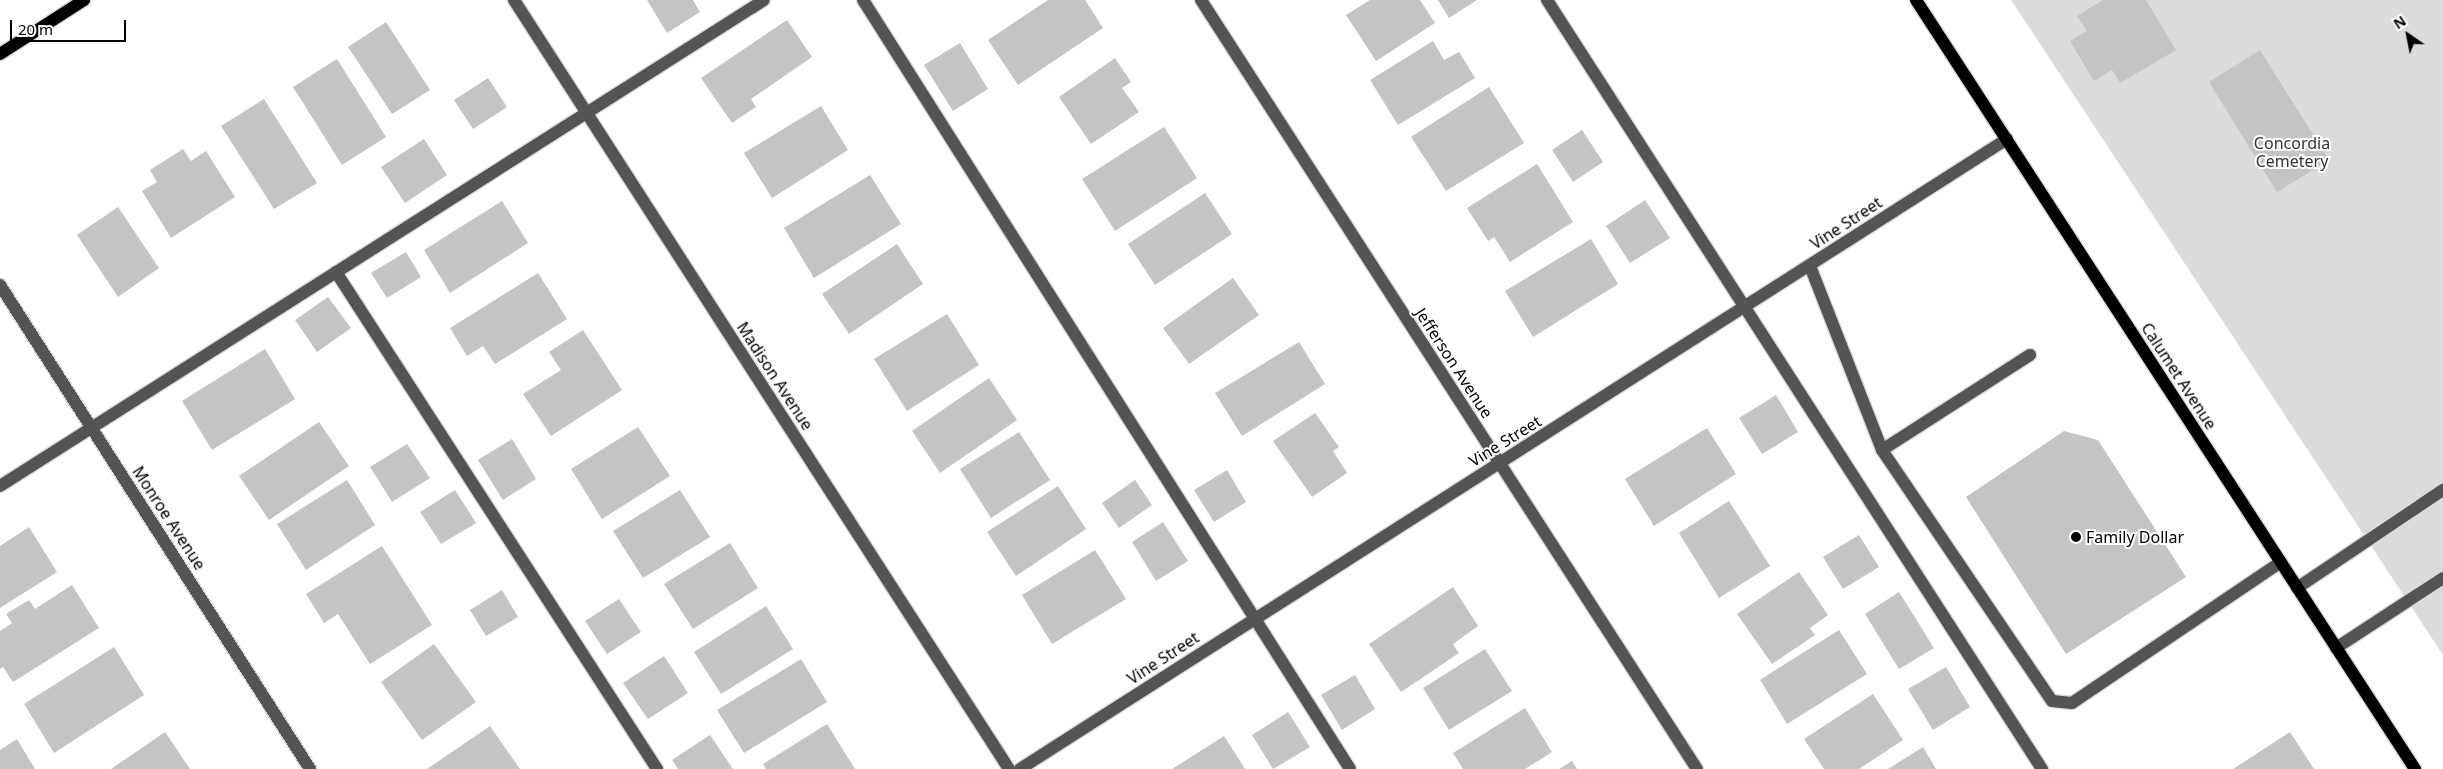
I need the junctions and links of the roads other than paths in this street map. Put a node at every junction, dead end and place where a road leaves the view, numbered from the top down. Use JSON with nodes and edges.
{"nodes":[{"id":1,"x":84,"y":0,"type":"edge"},
{"id":2,"x":514,"y":0,"type":"edge"},
{"id":3,"x":764,"y":0,"type":"edge"},
{"id":4,"x":863,"y":0,"type":"edge"},
{"id":5,"x":1201,"y":0,"type":"edge"},
{"id":6,"x":1547,"y":0,"type":"edge"},
{"id":7,"x":1916,"y":0,"type":"edge"},
{"id":8,"x":0,"y":54,"type":"edge"},
{"id":9,"x":586,"y":113,"type":"junction"},
{"id":10,"x":2007,"y":139,"type":"junction"},
{"id":11,"x":1810,"y":266,"type":"junction"},
{"id":12,"x":336,"y":272,"type":"junction"},
{"id":13,"x":0,"y":285,"type":"edge"},
{"id":14,"x":1745,"y":307,"type":"junction"},
{"id":15,"x":2030,"y":355,"type":"dead end"},
{"id":16,"x":92,"y":428,"type":"junction"},
{"id":17,"x":1882,"y":450,"type":"junction"},
{"id":18,"x":1500,"y":463,"type":"junction"},
{"id":19,"x":0,"y":486,"type":"edge"},
{"id":20,"x":2443,"y":490,"type":"edge"},
{"id":21,"x":2280,"y":562,"type":"junction"},
{"id":22,"x":2443,"y":578,"type":"edge"},
{"id":23,"x":2298,"y":588,"type":"junction"},
{"id":24,"x":1253,"y":620,"type":"junction"},
{"id":25,"x":2336,"y":648,"type":"junction"},
{"id":26,"x":310,"y":769,"type":"edge"},
{"id":27,"x":657,"y":769,"type":"edge"},
{"id":28,"x":1010,"y":769,"type":"edge"},
{"id":29,"x":1020,"y":769,"type":"edge"},
{"id":30,"x":1350,"y":769,"type":"edge"},
{"id":31,"x":1697,"y":769,"type":"edge"},
{"id":32,"x":2042,"y":769,"type":"edge"},
{"id":33,"x":2415,"y":769,"type":"edge"}],
"edges":[{"from":1,"to":8,"type":"main road"},
{"from":2,"to":9,"type":"street","name":"Madison Avenue"},
{"from":3,"to":9,"type":"street"},
{"from":4,"to":24,"type":"street"},
{"from":5,"to":18,"type":"street","name":"Jefferson Avenue"},
{"from":6,"to":14,"type":"street"},
{"from":7,"to":10,"type":"main road","name":"Calumet Avenue"},
{"from":9,"to":12,"type":"street"},
{"from":9,"to":28,"type":"street","name":"Madison Avenue"},
{"from":10,"to":11,"type":"street","name":"Vine Street"},
{"from":10,"to":21,"type":"main road","name":"Calumet Avenue"},
{"from":11,"to":14,"type":"street","name":"Vine Street"},
{"from":11,"to":17,"type":"street"},
{"from":12,"to":16,"type":"street"},
{"from":12,"to":27,"type":"street"},
{"from":13,"to":16,"type":"street","name":"Monroe Avenue"},
{"from":14,"to":18,"type":"street","name":"Vine Street"},
{"from":14,"to":32,"type":"street"},
{"from":15,"to":17,"type":"street"},
{"from":16,"to":19,"type":"street"},
{"from":16,"to":26,"type":"street","name":"Monroe Avenue"},
{"from":17,"to":21,"type":"street"},
{"from":18,"to":24,"type":"street","name":"Vine Street"},
{"from":18,"to":31,"type":"street","name":"Jefferson Avenue"},
{"from":20,"to":23,"type":"street"},
{"from":21,"to":23,"type":"main road","name":"Calumet Avenue"},
{"from":22,"to":25,"type":"street"},
{"from":23,"to":25,"type":"main road","name":"Calumet Avenue"},
{"from":24,"to":29,"type":"street","name":"Vine Street"},
{"from":24,"to":30,"type":"street"},
{"from":25,"to":33,"type":"main road","name":"Calumet Avenue"}]}
